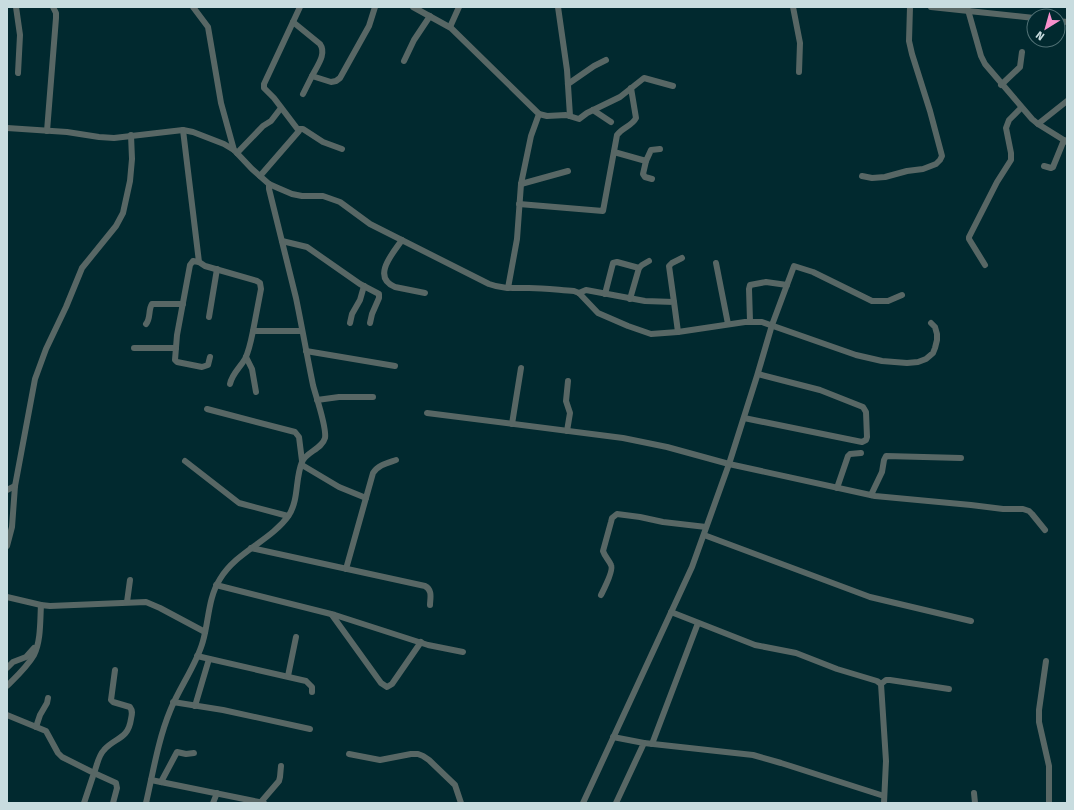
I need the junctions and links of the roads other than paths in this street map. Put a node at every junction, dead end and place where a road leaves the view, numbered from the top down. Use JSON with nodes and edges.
{"nodes":[{"id":1,"x":16,"y":7,"type":"edge"},
{"id":2,"x":53,"y":7,"type":"edge"},
{"id":3,"x":193,"y":7,"type":"edge"},
{"id":4,"x":300,"y":7,"type":"edge"},
{"id":5,"x":375,"y":7,"type":"edge"},
{"id":6,"x":413,"y":7,"type":"edge"},
{"id":7,"x":459,"y":7,"type":"edge"},
{"id":8,"x":558,"y":7,"type":"edge"},
{"id":9,"x":793,"y":7,"type":"edge"},
{"id":10,"x":910,"y":7,"type":"edge"},
{"id":11,"x":931,"y":7,"type":"edge"},
{"id":12,"x":968,"y":10,"type":"junction"},
{"id":13,"x":430,"y":16,"type":"junction"},
{"id":14,"x":1026,"y":17,"type":"edge"},
{"id":15,"x":293,"y":22,"type":"junction"},
{"id":16,"x":450,"y":27,"type":"junction"},
{"id":17,"x":1022,"y":52,"type":"dead end"},
{"id":18,"x":606,"y":60,"type":"dead end"},
{"id":19,"x":404,"y":61,"type":"dead end"},
{"id":20,"x":799,"y":72,"type":"dead end"},
{"id":21,"x":18,"y":73,"type":"dead end"},
{"id":22,"x":312,"y":76,"type":"junction"},
{"id":23,"x":568,"y":84,"type":"junction"},
{"id":24,"x":1001,"y":85,"type":"junction"},
{"id":25,"x":674,"y":86,"type":"dead end"},
{"id":26,"x":631,"y":88,"type":"junction"},
{"id":27,"x":303,"y":94,"type":"dead end"},
{"id":28,"x":1067,"y":101,"type":"edge"},
{"id":29,"x":281,"y":108,"type":"junction"},
{"id":30,"x":1021,"y":108,"type":"junction"},
{"id":31,"x":593,"y":110,"type":"junction"},
{"id":32,"x":539,"y":114,"type":"junction"},
{"id":33,"x":570,"y":116,"type":"junction"},
{"id":34,"x":612,"y":122,"type":"dead end"},
{"id":35,"x":1038,"y":124,"type":"junction"},
{"id":36,"x":7,"y":128,"type":"edge"},
{"id":37,"x":298,"y":129,"type":"junction"},
{"id":38,"x":183,"y":130,"type":"junction"},
{"id":39,"x":47,"y":131,"type":"junction"},
{"id":40,"x":131,"y":135,"type":"junction"},
{"id":41,"x":1065,"y":141,"type":"edge"},
{"id":42,"x":342,"y":148,"type":"dead end"},
{"id":43,"x":660,"y":149,"type":"dead end"},
{"id":44,"x":236,"y":151,"type":"junction"},
{"id":45,"x":614,"y":152,"type":"junction"},
{"id":46,"x":646,"y":161,"type":"junction"},
{"id":47,"x":1044,"y":166,"type":"dead end"},
{"id":48,"x":568,"y":171,"type":"dead end"},
{"id":49,"x":260,"y":176,"type":"junction"},
{"id":50,"x":862,"y":176,"type":"dead end"},
{"id":51,"x":652,"y":179,"type":"dead end"},
{"id":52,"x":270,"y":184,"type":"junction"},
{"id":53,"x":521,"y":184,"type":"junction"},
{"id":54,"x":519,"y":204,"type":"junction"},
{"id":55,"x":402,"y":240,"type":"junction"},
{"id":56,"x":282,"y":241,"type":"junction"},
{"id":57,"x":682,"y":258,"type":"dead end"},
{"id":58,"x":650,"y":261,"type":"dead end"},
{"id":59,"x":199,"y":262,"type":"junction"},
{"id":60,"x":716,"y":262,"type":"dead end"},
{"id":61,"x":985,"y":265,"type":"dead end"},
{"id":62,"x":639,"y":268,"type":"junction"},
{"id":63,"x":217,"y":269,"type":"junction"},
{"id":64,"x":787,"y":285,"type":"junction"},
{"id":65,"x":364,"y":286,"type":"junction"},
{"id":66,"x":508,"y":288,"type":"junction"},
{"id":67,"x":425,"y":293,"type":"dead end"},
{"id":68,"x":578,"y":293,"type":"junction"},
{"id":69,"x":605,"y":294,"type":"junction"},
{"id":70,"x":902,"y":295,"type":"dead end"},
{"id":71,"x":630,"y":299,"type":"junction"},
{"id":72,"x":674,"y":302,"type":"junction"},
{"id":73,"x":183,"y":304,"type":"junction"},
{"id":74,"x":209,"y":317,"type":"dead end"},
{"id":75,"x":750,"y":321,"type":"junction"},
{"id":76,"x":350,"y":323,"type":"dead end"},
{"id":77,"x":370,"y":323,"type":"dead end"},
{"id":78,"x":931,"y":323,"type":"dead end"},
{"id":79,"x":146,"y":324,"type":"dead end"},
{"id":80,"x":728,"y":324,"type":"junction"},
{"id":81,"x":772,"y":325,"type":"junction"},
{"id":82,"x":253,"y":331,"type":"junction"},
{"id":83,"x":302,"y":331,"type":"junction"},
{"id":84,"x":678,"y":332,"type":"junction"},
{"id":85,"x":134,"y":348,"type":"dead end"},
{"id":86,"x":176,"y":348,"type":"junction"},
{"id":87,"x":306,"y":351,"type":"junction"},
{"id":88,"x":210,"y":357,"type":"dead end"},
{"id":89,"x":246,"y":357,"type":"junction"},
{"id":90,"x":395,"y":366,"type":"dead end"},
{"id":91,"x":521,"y":368,"type":"dead end"},
{"id":92,"x":758,"y":374,"type":"junction"},
{"id":93,"x":568,"y":381,"type":"dead end"},
{"id":94,"x":230,"y":384,"type":"dead end"},
{"id":95,"x":256,"y":392,"type":"dead end"},
{"id":96,"x":373,"y":397,"type":"dead end"},
{"id":97,"x":317,"y":400,"type":"junction"},
{"id":98,"x":207,"y":409,"type":"dead end"},
{"id":99,"x":427,"y":413,"type":"dead end"},
{"id":100,"x":744,"y":418,"type":"junction"},
{"id":101,"x":512,"y":424,"type":"junction"},
{"id":102,"x":567,"y":431,"type":"junction"},
{"id":103,"x":861,"y":453,"type":"dead end"},
{"id":104,"x":961,"y":458,"type":"dead end"},
{"id":105,"x":396,"y":460,"type":"dead end"},
{"id":106,"x":185,"y":461,"type":"dead end"},
{"id":107,"x":302,"y":463,"type":"junction"},
{"id":108,"x":729,"y":464,"type":"junction"},
{"id":109,"x":15,"y":486,"type":"junction"},
{"id":110,"x":837,"y":488,"type":"junction"},
{"id":111,"x":7,"y":490,"type":"edge"},
{"id":112,"x":871,"y":495,"type":"junction"},
{"id":113,"x":366,"y":498,"type":"junction"},
{"id":114,"x":288,"y":516,"type":"junction"},
{"id":115,"x":706,"y":527,"type":"junction"},
{"id":116,"x":1045,"y":530,"type":"dead end"},
{"id":117,"x":9,"y":532,"type":"edge"},
{"id":118,"x":704,"y":535,"type":"junction"},
{"id":119,"x":7,"y":546,"type":"edge"},
{"id":120,"x":251,"y":548,"type":"junction"},
{"id":121,"x":346,"y":569,"type":"junction"},
{"id":122,"x":130,"y":580,"type":"dead end"},
{"id":123,"x":216,"y":585,"type":"junction"},
{"id":124,"x":601,"y":595,"type":"dead end"},
{"id":125,"x":7,"y":597,"type":"edge"},
{"id":126,"x":127,"y":602,"type":"junction"},
{"id":127,"x":41,"y":605,"type":"junction"},
{"id":128,"x":430,"y":605,"type":"dead end"},
{"id":129,"x":671,"y":612,"type":"junction"},
{"id":130,"x":332,"y":615,"type":"junction"},
{"id":131,"x":971,"y":621,"type":"dead end"},
{"id":132,"x":698,"y":623,"type":"junction"},
{"id":133,"x":205,"y":632,"type":"junction"},
{"id":134,"x":296,"y":637,"type":"dead end"},
{"id":135,"x":421,"y":642,"type":"junction"},
{"id":136,"x":37,"y":646,"type":"junction"},
{"id":137,"x":463,"y":652,"type":"dead end"},
{"id":138,"x":197,"y":656,"type":"junction"},
{"id":139,"x":209,"y":659,"type":"junction"},
{"id":140,"x":1046,"y":661,"type":"dead end"},
{"id":141,"x":7,"y":668,"type":"edge"},
{"id":142,"x":115,"y":670,"type":"dead end"},
{"id":143,"x":288,"y":676,"type":"junction"},
{"id":144,"x":881,"y":684,"type":"junction"},
{"id":145,"x":7,"y":686,"type":"edge"},
{"id":146,"x":949,"y":689,"type":"dead end"},
{"id":147,"x":312,"y":692,"type":"dead end"},
{"id":148,"x":48,"y":698,"type":"dead end"},
{"id":149,"x":174,"y":702,"type":"junction"},
{"id":150,"x":195,"y":706,"type":"junction"},
{"id":151,"x":7,"y":715,"type":"edge"},
{"id":152,"x":36,"y":727,"type":"junction"},
{"id":153,"x":310,"y":729,"type":"dead end"},
{"id":154,"x":613,"y":737,"type":"junction"},
{"id":155,"x":644,"y":743,"type":"junction"},
{"id":156,"x":652,"y":744,"type":"junction"},
{"id":157,"x":194,"y":753,"type":"dead end"},
{"id":158,"x":349,"y":754,"type":"dead end"},
{"id":159,"x":281,"y":766,"type":"dead end"},
{"id":160,"x":94,"y":773,"type":"junction"},
{"id":161,"x":151,"y":780,"type":"junction"},
{"id":162,"x":161,"y":782,"type":"junction"},
{"id":163,"x":217,"y":793,"type":"junction"},
{"id":164,"x":974,"y":793,"type":"dead end"},
{"id":165,"x":884,"y":796,"type":"junction"},
{"id":166,"x":84,"y":803,"type":"edge"},
{"id":167,"x":114,"y":803,"type":"edge"},
{"id":168,"x":146,"y":803,"type":"edge"},
{"id":169,"x":213,"y":803,"type":"edge"},
{"id":170,"x":262,"y":803,"type":"edge"},
{"id":171,"x":461,"y":803,"type":"edge"},
{"id":172,"x":583,"y":803,"type":"edge"},
{"id":173,"x":616,"y":803,"type":"edge"},
{"id":174,"x":884,"y":803,"type":"edge"},
{"id":175,"x":975,"y":803,"type":"edge"},
{"id":176,"x":1050,"y":803,"type":"edge"}],
"edges":[{"from":1,"to":21,"type":"street"},
{"from":2,"to":39,"type":"street"},
{"from":3,"to":44,"type":"street"},
{"from":4,"to":15,"type":"street"},
{"from":5,"to":22,"type":"street"},
{"from":6,"to":13,"type":"street"},
{"from":7,"to":16,"type":"street"},
{"from":8,"to":23,"type":"street"},
{"from":9,"to":20,"type":"street"},
{"from":10,"to":50,"type":"street"},
{"from":11,"to":12,"type":"street"},
{"from":12,"to":14,"type":"street"},
{"from":12,"to":24,"type":"street"},
{"from":13,"to":16,"type":"street"},
{"from":13,"to":19,"type":"street"},
{"from":15,"to":22,"type":"street"},
{"from":15,"to":29,"type":"street"},
{"from":16,"to":32,"type":"street"},
{"from":17,"to":24,"type":"street"},
{"from":18,"to":23,"type":"street"},
{"from":22,"to":27,"type":"street"},
{"from":23,"to":33,"type":"street"},
{"from":24,"to":30,"type":"street"},
{"from":25,"to":26,"type":"street"},
{"from":26,"to":31,"type":"street"},
{"from":26,"to":45,"type":"street"},
{"from":28,"to":35,"type":"street"},
{"from":29,"to":37,"type":"street"},
{"from":29,"to":44,"type":"street"},
{"from":30,"to":35,"type":"street"},
{"from":30,"to":61,"type":"street"},
{"from":31,"to":33,"type":"street"},
{"from":31,"to":34,"type":"street"},
{"from":32,"to":33,"type":"street"},
{"from":32,"to":53,"type":"street"},
{"from":35,"to":41,"type":"street"},
{"from":36,"to":39,"type":"street"},
{"from":37,"to":42,"type":"street"},
{"from":37,"to":49,"type":"street"},
{"from":38,"to":40,"type":"street"},
{"from":38,"to":44,"type":"street"},
{"from":38,"to":59,"type":"street"},
{"from":39,"to":40,"type":"street"},
{"from":40,"to":109,"type":"street"},
{"from":41,"to":47,"type":"street"},
{"from":43,"to":46,"type":"street"},
{"from":44,"to":49,"type":"street"},
{"from":45,"to":46,"type":"street"},
{"from":45,"to":54,"type":"street"},
{"from":46,"to":51,"type":"street"},
{"from":48,"to":53,"type":"street"},
{"from":49,"to":52,"type":"street"},
{"from":52,"to":55,"type":"street"},
{"from":52,"to":56,"type":"street"},
{"from":53,"to":54,"type":"street"},
{"from":54,"to":66,"type":"street"},
{"from":55,"to":66,"type":"street"},
{"from":55,"to":67,"type":"street"},
{"from":56,"to":65,"type":"street"},
{"from":56,"to":83,"type":"street"},
{"from":57,"to":72,"type":"street"},
{"from":58,"to":62,"type":"street"},
{"from":59,"to":63,"type":"street"},
{"from":59,"to":73,"type":"street"},
{"from":60,"to":80,"type":"street"},
{"from":62,"to":69,"type":"street"},
{"from":62,"to":71,"type":"street"},
{"from":63,"to":74,"type":"street"},
{"from":63,"to":82,"type":"street"},
{"from":64,"to":70,"type":"street"},
{"from":64,"to":75,"type":"street"},
{"from":64,"to":81,"type":"street"},
{"from":65,"to":76,"type":"street"},
{"from":65,"to":77,"type":"street"},
{"from":66,"to":68,"type":"street"},
{"from":68,"to":69,"type":"street"},
{"from":68,"to":84,"type":"street"},
{"from":69,"to":71,"type":"street"},
{"from":71,"to":72,"type":"street"},
{"from":72,"to":84,"type":"street"},
{"from":73,"to":79,"type":"street"},
{"from":73,"to":86,"type":"street"},
{"from":75,"to":80,"type":"street"},
{"from":75,"to":81,"type":"street"},
{"from":78,"to":81,"type":"street"},
{"from":80,"to":84,"type":"street"},
{"from":81,"to":92,"type":"street"},
{"from":82,"to":83,"type":"street"},
{"from":82,"to":89,"type":"street"},
{"from":83,"to":87,"type":"street"},
{"from":85,"to":86,"type":"street"},
{"from":86,"to":88,"type":"street"},
{"from":87,"to":90,"type":"street"},
{"from":87,"to":97,"type":"street"},
{"from":89,"to":94,"type":"street"},
{"from":89,"to":95,"type":"street"},
{"from":91,"to":101,"type":"street"},
{"from":92,"to":100,"type":"street"},
{"from":92,"to":100,"type":"street"},
{"from":93,"to":102,"type":"street"},
{"from":96,"to":97,"type":"street"},
{"from":97,"to":107,"type":"street"},
{"from":98,"to":107,"type":"street"},
{"from":99,"to":101,"type":"street"},
{"from":100,"to":108,"type":"street"},
{"from":101,"to":102,"type":"street"},
{"from":102,"to":108,"type":"street"},
{"from":103,"to":110,"type":"street"},
{"from":104,"to":112,"type":"street"},
{"from":105,"to":113,"type":"street"},
{"from":106,"to":114,"type":"street"},
{"from":107,"to":113,"type":"street"},
{"from":107,"to":114,"type":"street"},
{"from":108,"to":110,"type":"street"},
{"from":108,"to":115,"type":"street"},
{"from":109,"to":111,"type":"street"},
{"from":109,"to":117,"type":"street"},
{"from":110,"to":112,"type":"street"},
{"from":112,"to":116,"type":"street"},
{"from":113,"to":121,"type":"street"},
{"from":114,"to":120,"type":"street"},
{"from":115,"to":118,"type":"street"},
{"from":115,"to":124,"type":"street"},
{"from":117,"to":119,"type":"street"},
{"from":118,"to":129,"type":"street"},
{"from":118,"to":131,"type":"street"},
{"from":120,"to":121,"type":"street"},
{"from":120,"to":123,"type":"street"},
{"from":121,"to":128,"type":"street"},
{"from":122,"to":126,"type":"street"},
{"from":123,"to":130,"type":"street"},
{"from":123,"to":133,"type":"street"},
{"from":125,"to":127,"type":"street"},
{"from":126,"to":127,"type":"street"},
{"from":126,"to":133,"type":"street"},
{"from":127,"to":136,"type":"street"},
{"from":129,"to":132,"type":"street"},
{"from":129,"to":154,"type":"street"},
{"from":130,"to":135,"type":"street"},
{"from":130,"to":135,"type":"street"},
{"from":132,"to":144,"type":"street"},
{"from":132,"to":156,"type":"street"},
{"from":133,"to":138,"type":"street"},
{"from":134,"to":143,"type":"street"},
{"from":135,"to":137,"type":"street"},
{"from":136,"to":141,"type":"street"},
{"from":136,"to":145,"type":"street"},
{"from":138,"to":139,"type":"street"},
{"from":138,"to":149,"type":"street"},
{"from":139,"to":143,"type":"street"},
{"from":139,"to":150,"type":"street"},
{"from":140,"to":176,"type":"street"},
{"from":142,"to":160,"type":"street"},
{"from":143,"to":147,"type":"street"},
{"from":144,"to":146,"type":"street"},
{"from":144,"to":165,"type":"street"},
{"from":148,"to":152,"type":"street"},
{"from":149,"to":150,"type":"street"},
{"from":149,"to":161,"type":"street"},
{"from":150,"to":153,"type":"street"},
{"from":151,"to":152,"type":"street"},
{"from":152,"to":160,"type":"street"},
{"from":154,"to":155,"type":"street"},
{"from":154,"to":172,"type":"street"},
{"from":155,"to":156,"type":"street"},
{"from":155,"to":173,"type":"street"},
{"from":156,"to":165,"type":"street"},
{"from":157,"to":162,"type":"street"},
{"from":158,"to":171,"type":"street"},
{"from":159,"to":170,"type":"street"},
{"from":160,"to":166,"type":"street"},
{"from":160,"to":167,"type":"street"},
{"from":161,"to":162,"type":"street"},
{"from":161,"to":168,"type":"street"},
{"from":162,"to":163,"type":"street"},
{"from":163,"to":169,"type":"street"},
{"from":163,"to":170,"type":"street"},
{"from":164,"to":175,"type":"street"},
{"from":165,"to":174,"type":"street"}]}
